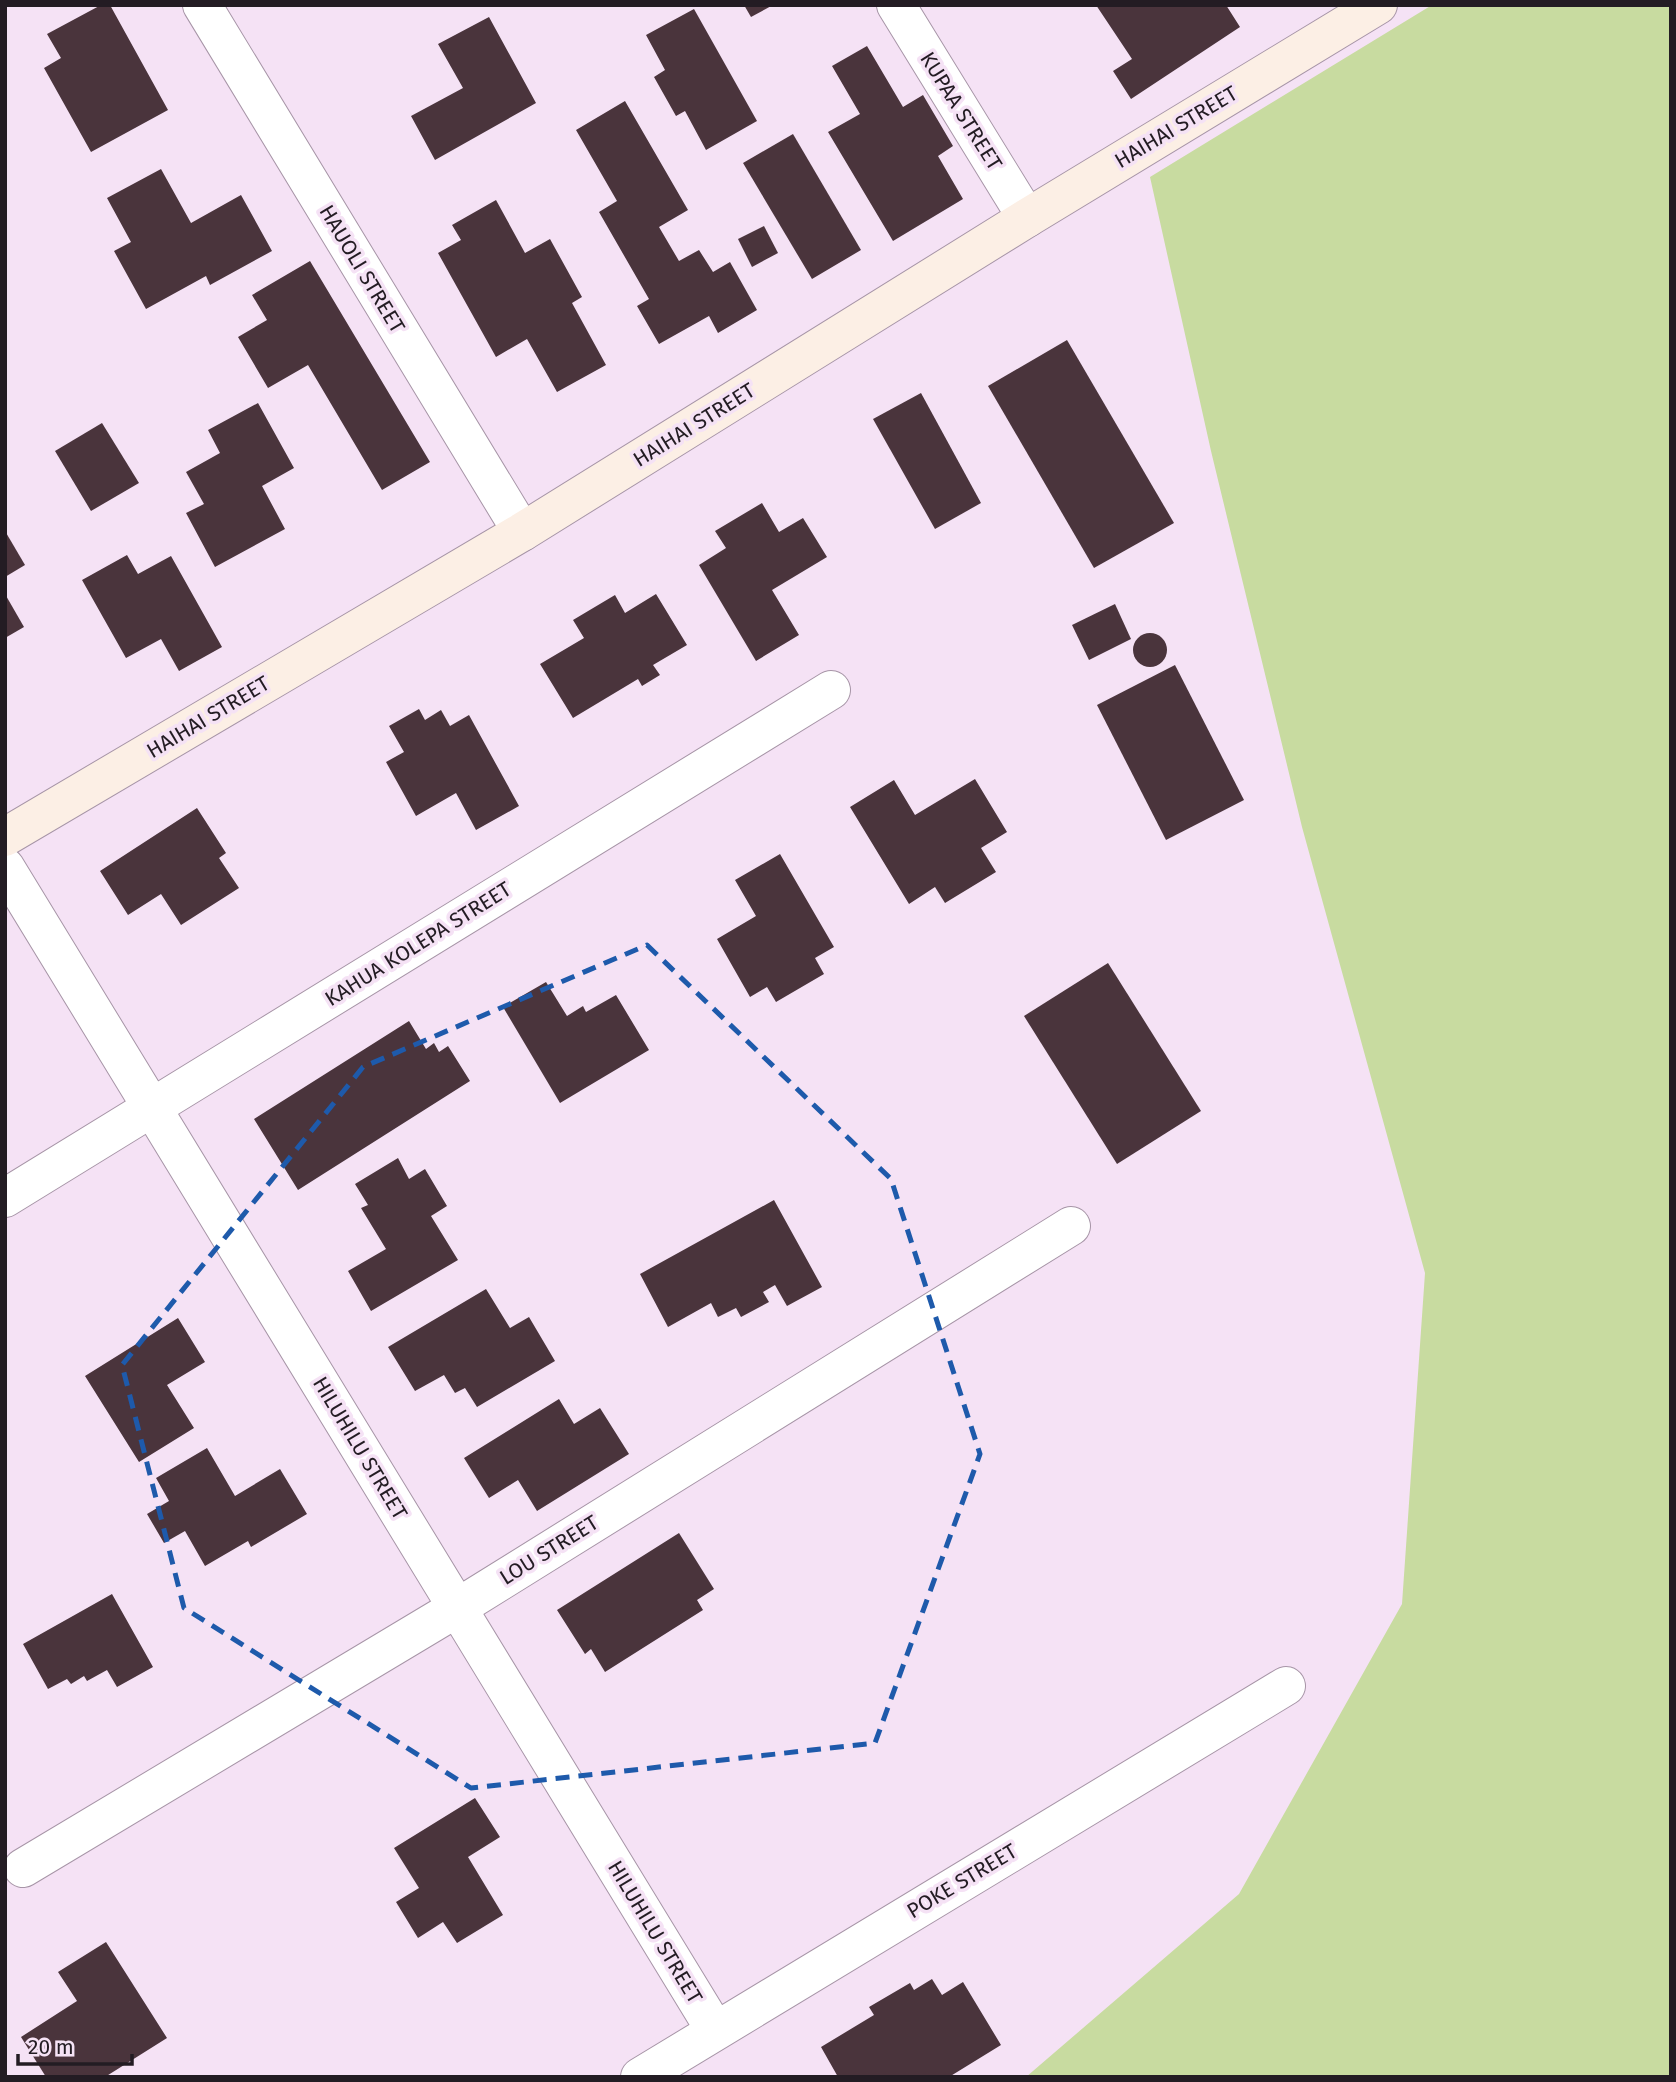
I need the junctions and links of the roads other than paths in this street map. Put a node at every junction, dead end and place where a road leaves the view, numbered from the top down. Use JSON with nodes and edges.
{"nodes":[{"id":1,"x":202,"y":5,"type":"edge"},
{"id":2,"x":896,"y":5,"type":"edge"},
{"id":3,"x":1378,"y":5,"type":"edge"},
{"id":4,"x":1027,"y":218,"type":"junction"},
{"id":5,"x":522,"y":532,"type":"junction"},
{"id":6,"x":831,"y":690,"type":"dead end"},
{"id":7,"x":5,"y":837,"type":"edge"},
{"id":8,"x":5,"y":867,"type":"edge"},
{"id":9,"x":152,"y":1108,"type":"junction"},
{"id":10,"x":5,"y":1198,"type":"edge"},
{"id":11,"x":1071,"y":1226,"type":"dead end"},
{"id":12,"x":457,"y":1608,"type":"junction"},
{"id":13,"x":1286,"y":1686,"type":"dead end"},
{"id":14,"x":23,"y":1868,"type":"dead end"},
{"id":15,"x":715,"y":2030,"type":"junction"},
{"id":16,"x":640,"y":2077,"type":"edge"}],
"edges":[{"from":1,"to":5,"type":"street","name":"HAUOLI STREET"},
{"from":2,"to":4,"type":"street","name":"KUPAA STREET"},
{"from":3,"to":4,"type":"street","name":"HAIHAI STREET"},
{"from":4,"to":5,"type":"street","name":"HAIHAI STREET"},
{"from":5,"to":7,"type":"street","name":"HAIHAI STREET"},
{"from":6,"to":9,"type":"street","name":"KAHUA KOLEPA STREET"},
{"from":8,"to":9,"type":"street","name":"HILUHILU STREET"},
{"from":9,"to":10,"type":"street","name":"KAHUA KOLEPA STREET"},
{"from":9,"to":12,"type":"street","name":"HILUHILU STREET"},
{"from":11,"to":12,"type":"street","name":"LOU STREET"},
{"from":12,"to":14,"type":"street","name":"LOU STREET"},
{"from":12,"to":15,"type":"street","name":"HILUHILU STREET"},
{"from":13,"to":15,"type":"street","name":"POKE STREET"},
{"from":15,"to":16,"type":"street","name":"POKE STREET"}]}
